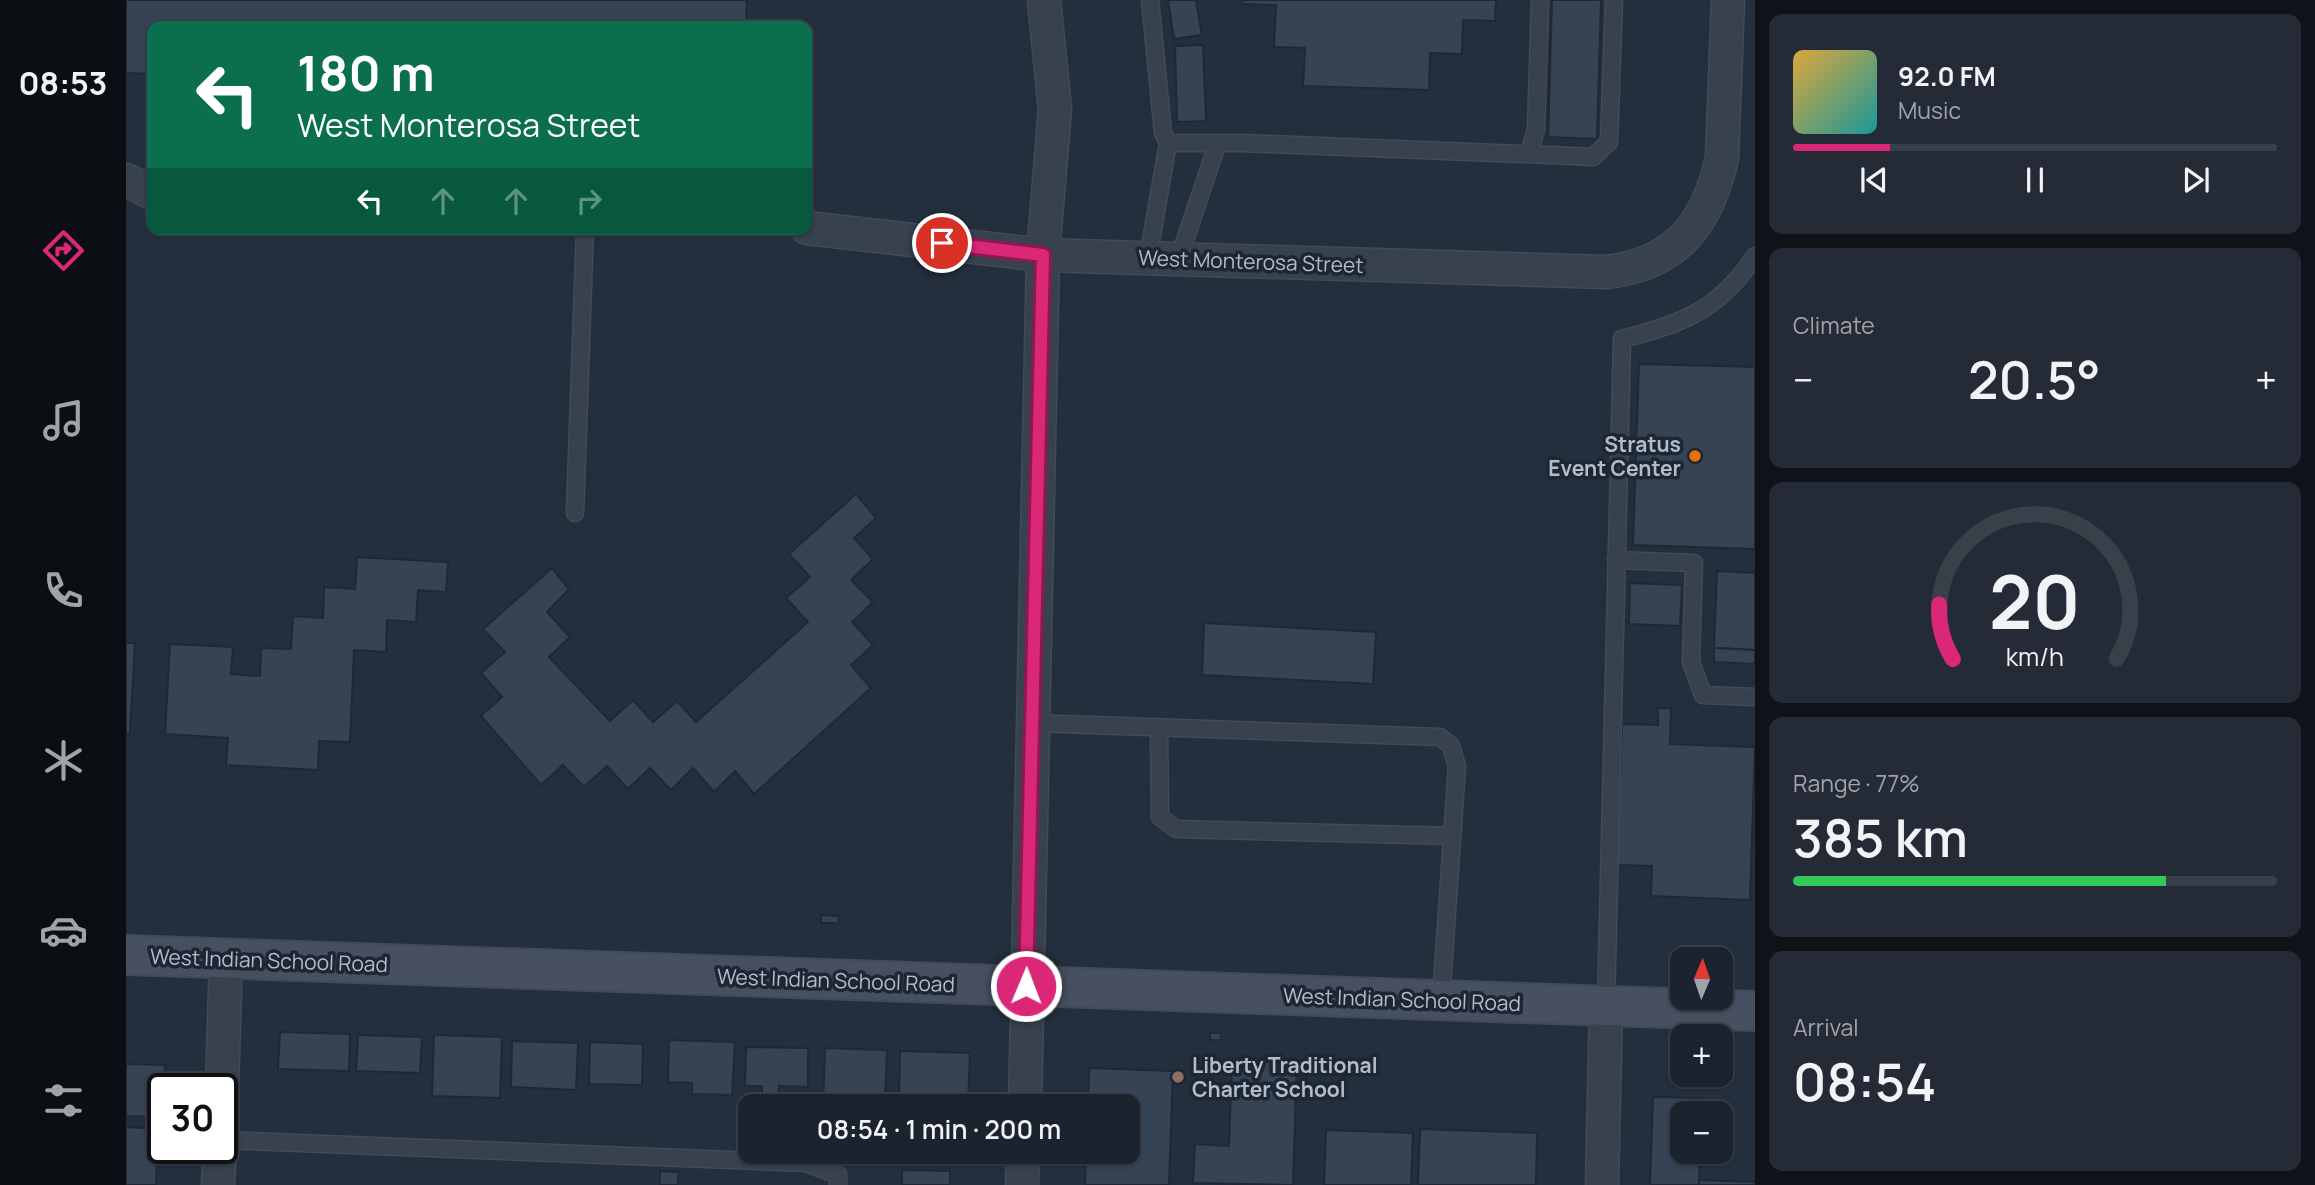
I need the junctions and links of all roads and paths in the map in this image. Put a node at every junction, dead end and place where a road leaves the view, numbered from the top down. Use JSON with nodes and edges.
{"nodes":[{"id":1,"x":1044,"y":0,"type":"edge"},
{"id":2,"x":1150,"y":0,"type":"edge"},
{"id":3,"x":1540,"y":0,"type":"edge"},
{"id":4,"x":1614,"y":0,"type":"edge"},
{"id":5,"x":1728,"y":0,"type":"edge"},
{"id":6,"x":1168,"y":144,"type":"junction"},
{"id":7,"x":1217,"y":145,"type":"junction"},
{"id":8,"x":1530,"y":154,"type":"junction"},
{"id":9,"x":126,"y":180,"type":"edge"},
{"id":10,"x":147,"y":190,"type":"edge"},
{"id":11,"x":812,"y":229,"type":"edge"},
{"id":12,"x":585,"y":235,"type":"edge"},
{"id":13,"x":1043,"y":255,"type":"junction"},
{"id":14,"x":1755,"y":256,"type":"edge"},
{"id":15,"x":1163,"y":258,"type":"junction"},
{"id":16,"x":575,"y":513,"type":"dead end"},
{"id":17,"x":1616,"y":560,"type":"junction"},
{"id":18,"x":1755,"y":697,"type":"edge"},
{"id":19,"x":1032,"y":723,"type":"junction"},
{"id":20,"x":1159,"y":727,"type":"junction"},
{"id":21,"x":1452,"y":836,"type":"junction"},
{"id":22,"x":126,"y":955,"type":"edge"},
{"id":23,"x":226,"y":958,"type":"junction"},
{"id":24,"x":1026,"y":986,"type":"junction"},
{"id":25,"x":1441,"y":1000,"type":"junction"},
{"id":26,"x":1606,"y":1006,"type":"junction"},
{"id":27,"x":1755,"y":1011,"type":"edge"},
{"id":28,"x":222,"y":1073,"type":"edge"},
{"id":29,"x":1025,"y":1094,"type":"edge"},
{"id":30,"x":238,"y":1141,"type":"edge"},
{"id":31,"x":219,"y":1164,"type":"edge"},
{"id":32,"x":1023,"y":1164,"type":"edge"},
{"id":33,"x":218,"y":1185,"type":"edge"},
{"id":34,"x":838,"y":1185,"type":"edge"},
{"id":35,"x":1022,"y":1185,"type":"edge"},
{"id":36,"x":1602,"y":1185,"type":"edge"}],
"edges":[{"from":1,"to":13,"type":"street"},
{"from":2,"to":6,"type":"lane"},
{"from":3,"to":8,"type":"lane"},
{"from":4,"to":8,"type":"lane"},
{"from":5,"to":15,"type":"street","name":"West Monterosa Street"},
{"from":6,"to":7,"type":"lane"},
{"from":6,"to":15,"type":"lane"},
{"from":7,"to":8,"type":"lane"},
{"from":7,"to":15,"type":"lane"},
{"from":9,"to":10,"type":"street"},
{"from":11,"to":13,"type":"street","name":"West Monterosa Street"},
{"from":12,"to":16,"type":"lane"},
{"from":13,"to":15,"type":"street","name":"West Monterosa Street"},
{"from":13,"to":19,"type":"street"},
{"from":14,"to":17,"type":"lane"},
{"from":17,"to":18,"type":"lane"},
{"from":17,"to":26,"type":"lane"},
{"from":19,"to":20,"type":"lane"},
{"from":19,"to":24,"type":"street"},
{"from":20,"to":21,"type":"lane"},
{"from":20,"to":21,"type":"lane"},
{"from":21,"to":25,"type":"lane"},
{"from":22,"to":23,"type":"main road","name":"West Indian School Road"},
{"from":23,"to":24,"type":"main road","name":"West Indian School Road"},
{"from":23,"to":28,"type":"street"},
{"from":24,"to":25,"type":"main road","name":"West Indian School Road"},
{"from":24,"to":29,"type":"street"},
{"from":25,"to":26,"type":"main road","name":"West Indian School Road"},
{"from":26,"to":27,"type":"main road","name":"West Indian School Road"},
{"from":26,"to":36,"type":"street"},
{"from":30,"to":34,"type":"lane"},
{"from":31,"to":33,"type":"street"},
{"from":32,"to":35,"type":"street"}]}
